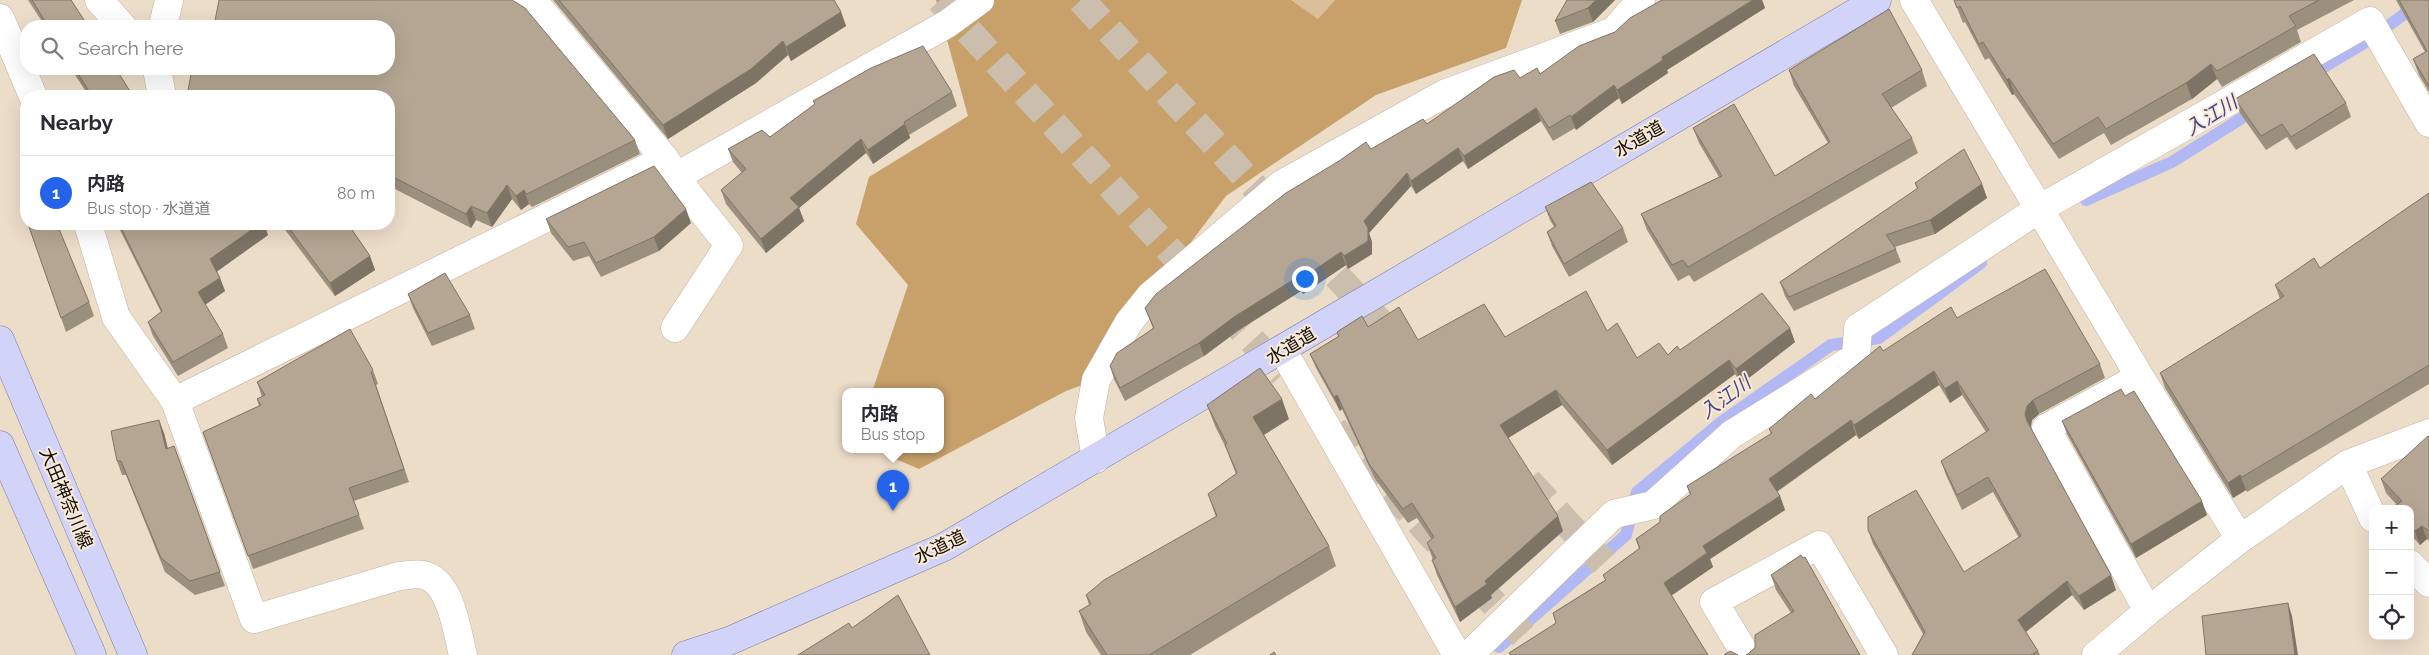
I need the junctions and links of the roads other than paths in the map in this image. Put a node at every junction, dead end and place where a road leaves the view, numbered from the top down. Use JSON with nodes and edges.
{"nodes":[{"id":1,"x":99,"y":0,"type":"edge"},
{"id":2,"x":168,"y":0,"type":"edge"},
{"id":3,"x":521,"y":0,"type":"edge"},
{"id":4,"x":980,"y":0,"type":"edge"},
{"id":5,"x":1641,"y":0,"type":"edge"},
{"id":6,"x":1877,"y":0,"type":"edge"},
{"id":7,"x":1914,"y":0,"type":"edge"},
{"id":8,"x":0,"y":18,"type":"edge"},
{"id":9,"x":117,"y":20,"type":"edge"},
{"id":10,"x":165,"y":20,"type":"edge"},
{"id":11,"x":20,"y":65,"type":"edge"},
{"id":12,"x":24,"y":75,"type":"edge"},
{"id":13,"x":158,"y":75,"type":"edge"},
{"id":14,"x":30,"y":90,"type":"edge"},
{"id":15,"x":161,"y":90,"type":"edge"},
{"id":16,"x":2429,"y":123,"type":"edge"},
{"id":17,"x":671,"y":168,"type":"junction"},
{"id":18,"x":2039,"y":209,"type":"junction"},
{"id":19,"x":90,"y":230,"type":"edge"},
{"id":20,"x":675,"y":328,"type":"dead end"},
{"id":21,"x":0,"y":340,"type":"edge"},
{"id":22,"x":1283,"y":350,"type":"junction"},
{"id":23,"x":2140,"y":377,"type":"junction"},
{"id":24,"x":175,"y":401,"type":"junction"},
{"id":25,"x":2429,"y":433,"type":"edge"},
{"id":26,"x":0,"y":445,"type":"edge"},
{"id":27,"x":1096,"y":459,"type":"junction"},
{"id":28,"x":2348,"y":464,"type":"junction"},
{"id":29,"x":2369,"y":509,"type":"edge"},
{"id":30,"x":2240,"y":539,"type":"junction"},
{"id":31,"x":2414,"y":568,"type":"edge"},
{"id":32,"x":2429,"y":583,"type":"edge"},
{"id":33,"x":2148,"y":610,"type":"junction"},
{"id":34,"x":733,"y":648,"type":"edge"},
{"id":35,"x":92,"y":655,"type":"edge"},
{"id":36,"x":133,"y":655,"type":"edge"},
{"id":37,"x":463,"y":655,"type":"edge"},
{"id":38,"x":686,"y":655,"type":"edge"},
{"id":39,"x":1457,"y":655,"type":"edge"},
{"id":40,"x":1469,"y":655,"type":"edge"},
{"id":41,"x":1746,"y":655,"type":"edge"},
{"id":42,"x":1884,"y":655,"type":"edge"},
{"id":43,"x":2096,"y":655,"type":"edge"}],
"edges":[{"from":1,"to":9,"type":"street"},
{"from":2,"to":10,"type":"street"},
{"from":3,"to":17,"type":"street"},
{"from":4,"to":17,"type":"street"},
{"from":5,"to":27,"type":"street"},
{"from":6,"to":22,"type":"main road","name":"水道道"},
{"from":7,"to":18,"type":"street"},
{"from":8,"to":11,"type":"street"},
{"from":12,"to":14,"type":"street"},
{"from":13,"to":15,"type":"street"},
{"from":16,"to":18,"type":"street"},
{"from":17,"to":20,"type":"street"},
{"from":17,"to":24,"type":"street"},
{"from":18,"to":23,"type":"street"},
{"from":18,"to":40,"type":"street"},
{"from":19,"to":24,"type":"street"},
{"from":21,"to":36,"type":"main road","name":"大田神奈川線"},
{"from":22,"to":27,"type":"main road","name":"水道道"},
{"from":22,"to":39,"type":"street"},
{"from":23,"to":30,"type":"street"},
{"from":23,"to":33,"type":"street"},
{"from":24,"to":37,"type":"street"},
{"from":25,"to":28,"type":"street"},
{"from":26,"to":35,"type":"main road"},
{"from":27,"to":34,"type":"main road","name":"水道道"},
{"from":28,"to":29,"type":"street"},
{"from":28,"to":30,"type":"street"},
{"from":30,"to":33,"type":"street"},
{"from":31,"to":32,"type":"street"},
{"from":33,"to":43,"type":"street"},
{"from":34,"to":38,"type":"main road","name":"水道道"},
{"from":41,"to":42,"type":"street"}]}
